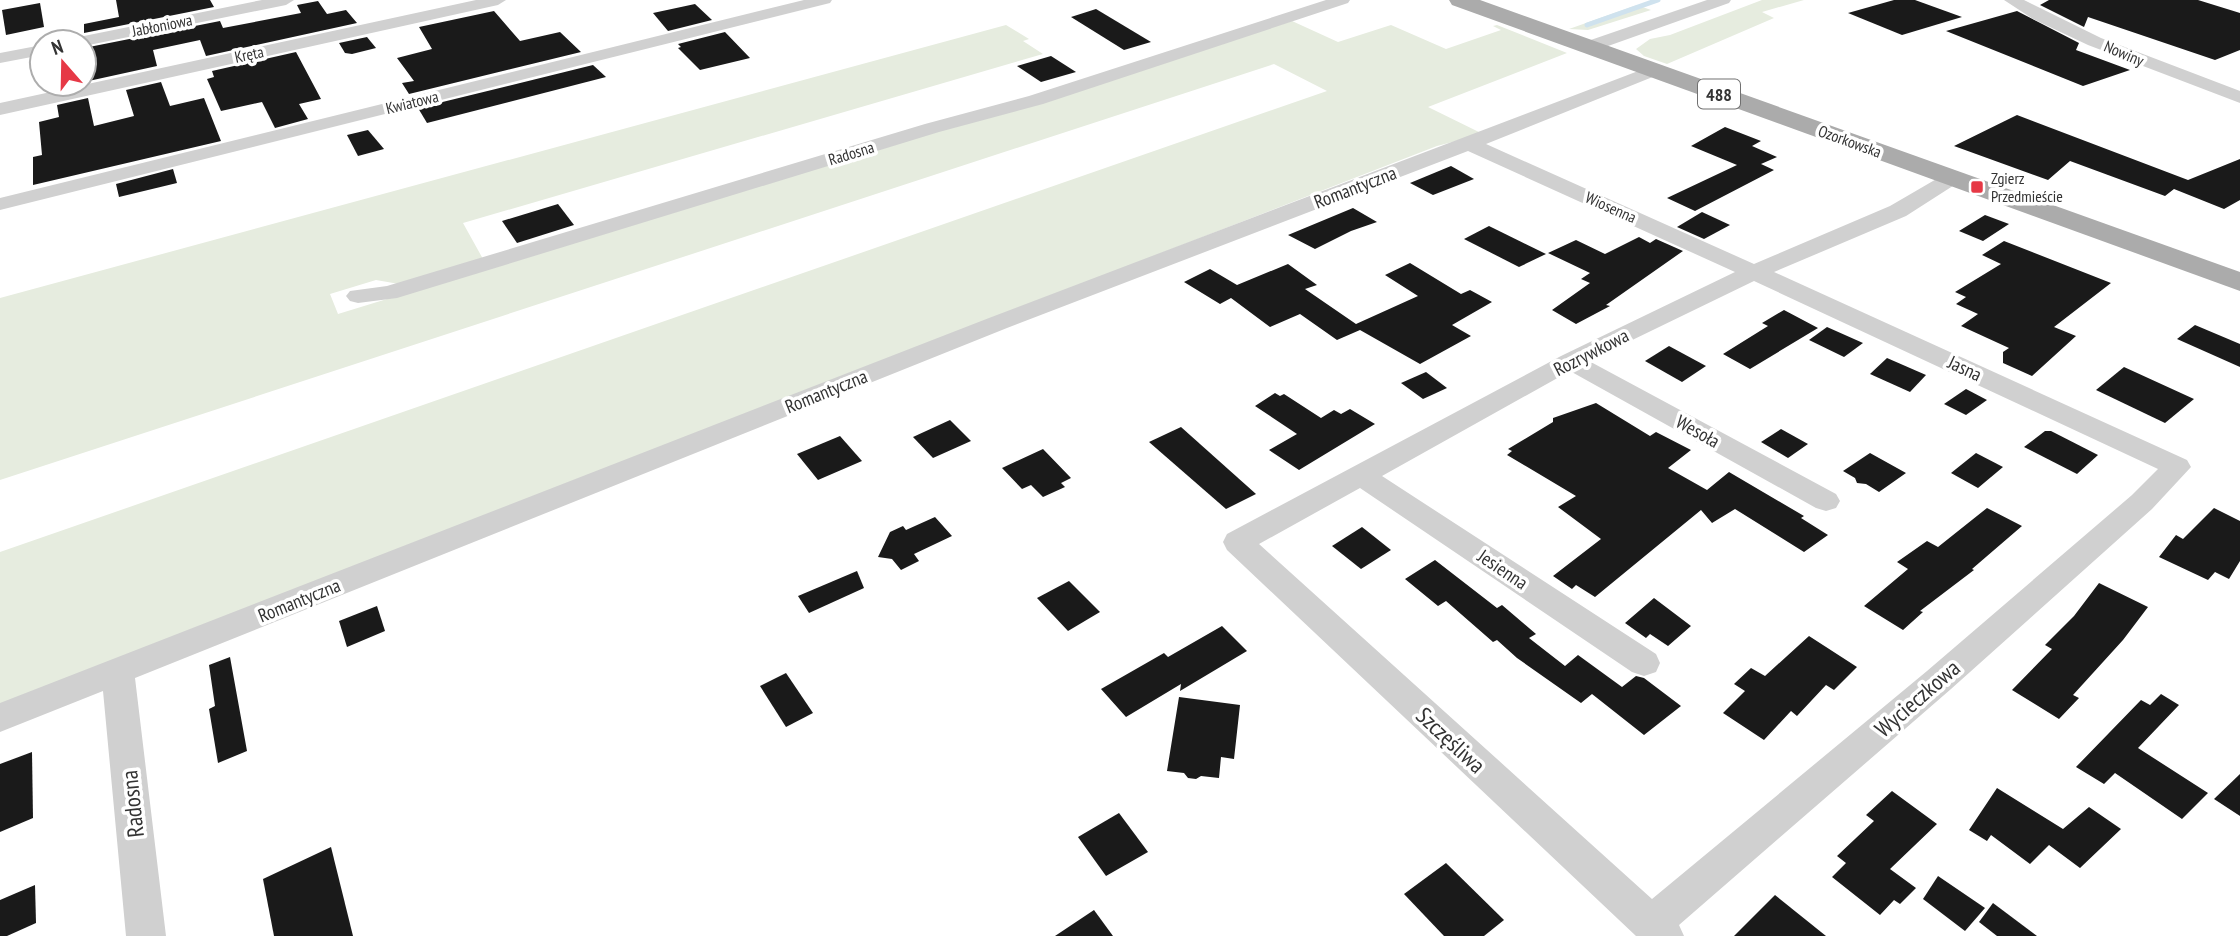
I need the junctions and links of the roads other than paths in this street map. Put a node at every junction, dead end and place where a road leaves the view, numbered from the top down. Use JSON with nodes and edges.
{"nodes":[{"id":1,"x":286,"y":0,"type":"edge"},
{"id":2,"x":498,"y":0,"type":"edge"},
{"id":3,"x":824,"y":0,"type":"edge"},
{"id":4,"x":1342,"y":0,"type":"edge"},
{"id":5,"x":1460,"y":0,"type":"edge"},
{"id":6,"x":1723,"y":0,"type":"edge"},
{"id":7,"x":2012,"y":0,"type":"edge"},
{"id":8,"x":98,"y":38,"type":"edge"},
{"id":9,"x":1588,"y":47,"type":"junction"},
{"id":10,"x":28,"y":53,"type":"edge"},
{"id":11,"x":0,"y":58,"type":"edge"},
{"id":12,"x":1654,"y":70,"type":"junction"},
{"id":13,"x":2240,"y":97,"type":"edge"},
{"id":14,"x":0,"y":109,"type":"edge"},
{"id":15,"x":1469,"y":144,"type":"junction"},
{"id":16,"x":1952,"y":178,"type":"junction"},
{"id":17,"x":0,"y":204,"type":"edge"},
{"id":18,"x":1752,"y":273,"type":"junction"},
{"id":19,"x":2240,"y":282,"type":"edge"},
{"id":20,"x":358,"y":296,"type":"dead end"},
{"id":21,"x":1570,"y":361,"type":"junction"},
{"id":22,"x":2177,"y":467,"type":"joint"},
{"id":23,"x":1362,"y":475,"type":"junction"},
{"id":24,"x":1826,"y":501,"type":"dead end"},
{"id":25,"x":1238,"y":542,"type":"joint"},
{"id":26,"x":1644,"y":663,"type":"dead end"},
{"id":27,"x":118,"y":672,"type":"junction"},
{"id":28,"x":0,"y":719,"type":"edge"},
{"id":29,"x":1658,"y":930,"type":"edge"},
{"id":30,"x":146,"y":936,"type":"edge"}],
"edges":[{"from":1,"to":8,"type":"street","name":"Jabłoniowa"},
{"from":2,"to":14,"type":"street","name":"Kręta"},
{"from":3,"to":17,"type":"street","name":"Kwiatowa"},
{"from":4,"to":20,"type":"street","name":"Radosna"},
{"from":5,"to":9,"type":"main road","name":"Ozorkowska","number":"488"},
{"from":6,"to":9,"type":"street"},
{"from":7,"to":13,"type":"street","name":"Nowiny"},
{"from":9,"to":12,"type":"main road","name":"Ozorkowska","number":"488"},
{"from":10,"to":11,"type":"street"},
{"from":12,"to":15,"type":"street","name":"Romantyczna"},
{"from":12,"to":16,"type":"main road","name":"Ozorkowska","number":"488"},
{"from":15,"to":18,"type":"street","name":"Wiosenna"},
{"from":15,"to":27,"type":"street","name":"Romantyczna"},
{"from":16,"to":18,"type":"street","name":"Rozrywkowa"},
{"from":16,"to":19,"type":"main road","name":"Ozorkowska","number":"488"},
{"from":18,"to":21,"type":"street","name":"Rozrywkowa"},
{"from":18,"to":22,"type":"street","name":"Jasna"},
{"from":21,"to":23,"type":"street","name":"Rozrywkowa"},
{"from":21,"to":24,"type":"street","name":"Wesoła"},
{"from":22,"to":29,"type":"street","name":"Wycieczkowa"},
{"from":23,"to":25,"type":"street","name":"Rozrywkowa"},
{"from":23,"to":26,"type":"street","name":"Jesienna"},
{"from":25,"to":29,"type":"street","name":"Szczęśliwa"},
{"from":27,"to":28,"type":"street","name":"Romantyczna"},
{"from":27,"to":30,"type":"street","name":"Radosna"}]}
